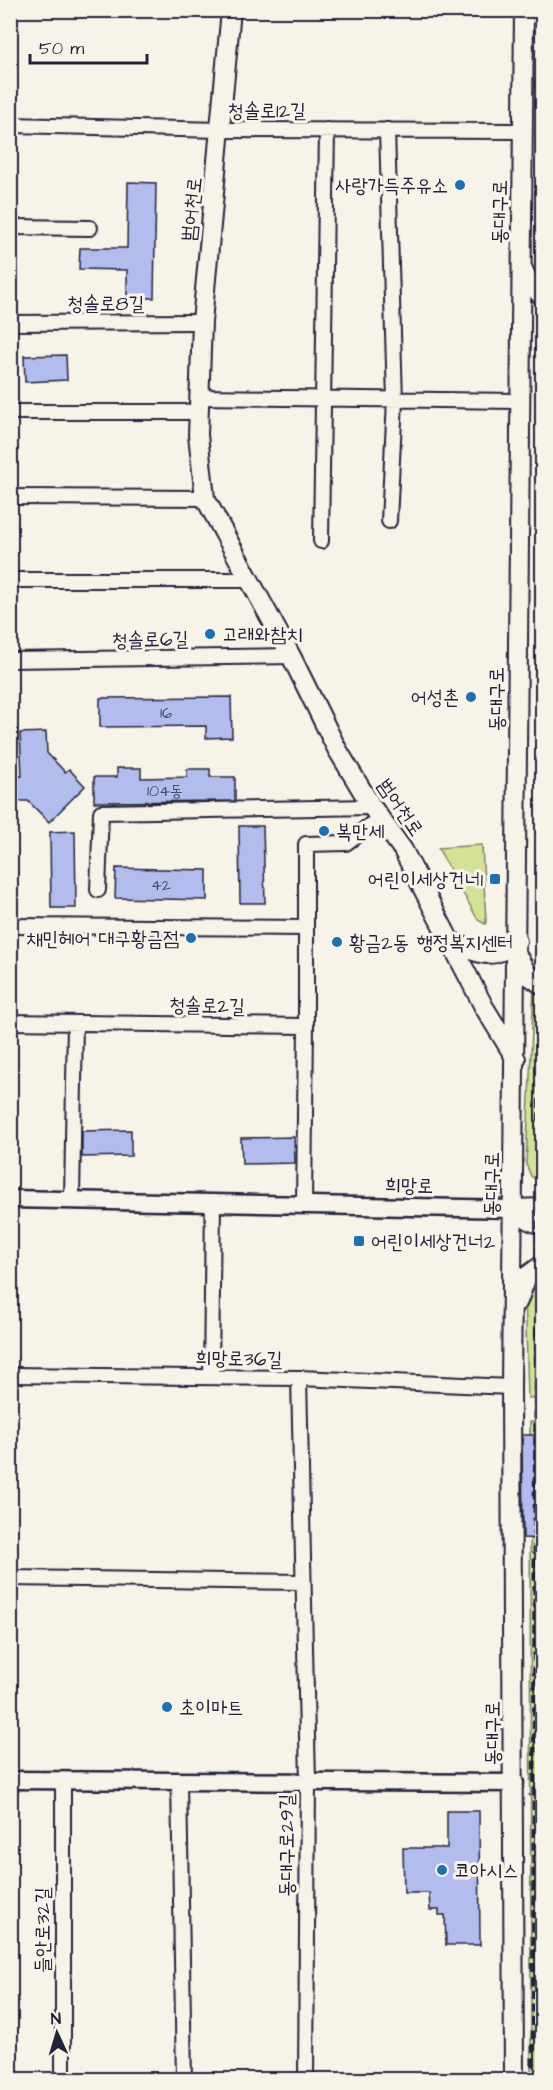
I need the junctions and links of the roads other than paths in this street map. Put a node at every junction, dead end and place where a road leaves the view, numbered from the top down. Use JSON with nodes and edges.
{"nodes":[{"id":1,"x":231,"y":10,"type":"edge"},
{"id":2,"x":524,"y":10,"type":"edge"},
{"id":3,"x":10,"y":125,"type":"edge"},
{"id":4,"x":222,"y":130,"type":"junction"},
{"id":5,"x":327,"y":130,"type":"junction"},
{"id":6,"x":387,"y":130,"type":"junction"},
{"id":7,"x":523,"y":131,"type":"junction"},
{"id":8,"x":10,"y":227,"type":"edge"},
{"id":9,"x":90,"y":228,"type":"dead end"},
{"id":10,"x":521,"y":258,"type":"junction"},
{"id":11,"x":543,"y":296,"type":"edge"},
{"id":12,"x":202,"y":322,"type":"junction"},
{"id":13,"x":10,"y":323,"type":"edge"},
{"id":14,"x":324,"y":400,"type":"junction"},
{"id":15,"x":395,"y":400,"type":"junction"},
{"id":16,"x":521,"y":401,"type":"junction"},
{"id":17,"x":199,"y":404,"type":"junction"},
{"id":18,"x":10,"y":412,"type":"edge"},
{"id":19,"x":10,"y":497,"type":"edge"},
{"id":20,"x":204,"y":498,"type":"junction"},
{"id":21,"x":389,"y":521,"type":"dead end"},
{"id":22,"x":321,"y":541,"type":"dead end"},
{"id":23,"x":10,"y":580,"type":"edge"},
{"id":24,"x":248,"y":580,"type":"junction"},
{"id":25,"x":291,"y":656,"type":"junction"},
{"id":26,"x":10,"y":660,"type":"edge"},
{"id":27,"x":377,"y":812,"type":"junction"},
{"id":28,"x":98,"y":890,"type":"dead end"},
{"id":29,"x":10,"y":926,"type":"edge"},
{"id":30,"x":306,"y":928,"type":"junction"},
{"id":31,"x":453,"y":942,"type":"junction"},
{"id":32,"x":517,"y":947,"type":"junction"},
{"id":33,"x":543,"y":985,"type":"edge"},
{"id":34,"x":10,"y":1022,"type":"edge"},
{"id":35,"x":75,"y":1023,"type":"junction"},
{"id":36,"x":306,"y":1026,"type":"junction"},
{"id":37,"x":516,"y":1059,"type":"junction"},
{"id":38,"x":72,"y":1198,"type":"junction"},
{"id":39,"x":10,"y":1199,"type":"edge"},
{"id":40,"x":213,"y":1202,"type":"junction"},
{"id":41,"x":304,"y":1204,"type":"junction"},
{"id":42,"x":543,"y":1208,"type":"edge"},
{"id":43,"x":513,"y":1209,"type":"junction"},
{"id":44,"x":543,"y":1225,"type":"edge"},
{"id":45,"x":543,"y":1265,"type":"edge"},
{"id":46,"x":512,"y":1330,"type":"junction"},
{"id":47,"x":10,"y":1375,"type":"edge"},
{"id":48,"x":211,"y":1377,"type":"junction"},
{"id":49,"x":299,"y":1378,"type":"junction"},
{"id":50,"x":511,"y":1387,"type":"junction"},
{"id":51,"x":10,"y":1578,"type":"edge"},
{"id":52,"x":303,"y":1582,"type":"junction"},
{"id":53,"x":10,"y":1780,"type":"edge"},
{"id":54,"x":63,"y":1781,"type":"junction"},
{"id":55,"x":178,"y":1781,"type":"junction"},
{"id":56,"x":308,"y":1782,"type":"junction"},
{"id":57,"x":514,"y":1783,"type":"junction"},
{"id":58,"x":63,"y":2079,"type":"edge"},
{"id":59,"x":184,"y":2079,"type":"edge"},
{"id":60,"x":306,"y":2079,"type":"edge"},
{"id":61,"x":514,"y":2079,"type":"edge"}],
"edges":[{"from":1,"to":4,"type":"main road","name":"범어천로"},
{"from":2,"to":7,"type":"main road","name":"동대구로"},
{"from":3,"to":4,"type":"street","name":"청솔로12길"},
{"from":4,"to":5,"type":"street","name":"청솔로12길"},
{"from":4,"to":12,"type":"main road","name":"범어천로"},
{"from":5,"to":6,"type":"street","name":"청솔로12길"},
{"from":5,"to":14,"type":"street"},
{"from":6,"to":7,"type":"street","name":"청솔로12길"},
{"from":6,"to":15,"type":"street"},
{"from":7,"to":10,"type":"main road","name":"동대구로"},
{"from":8,"to":9,"type":"street"},
{"from":10,"to":11,"type":"main road"},
{"from":10,"to":16,"type":"main road","name":"동대구로"},
{"from":12,"to":13,"type":"street","name":"청솔로8길"},
{"from":12,"to":17,"type":"main road","name":"범어천로"},
{"from":14,"to":15,"type":"street"},
{"from":14,"to":17,"type":"street"},
{"from":14,"to":22,"type":"street"},
{"from":15,"to":16,"type":"street"},
{"from":15,"to":21,"type":"street"},
{"from":16,"to":32,"type":"main road","name":"동대구로"},
{"from":17,"to":18,"type":"street"},
{"from":17,"to":20,"type":"main road","name":"범어천로"},
{"from":19,"to":20,"type":"street"},
{"from":20,"to":24,"type":"main road","name":"범어천로"},
{"from":23,"to":24,"type":"street"},
{"from":24,"to":25,"type":"main road","name":"범어천로"},
{"from":25,"to":26,"type":"street","name":"청솔로6길"},
{"from":25,"to":27,"type":"main road","name":"범어천로"},
{"from":27,"to":28,"type":"street"},
{"from":27,"to":30,"type":"street"},
{"from":27,"to":31,"type":"main road","name":"범어천로"},
{"from":29,"to":30,"type":"street"},
{"from":30,"to":36,"type":"street"},
{"from":31,"to":32,"type":"main road"},
{"from":31,"to":37,"type":"main road","name":"범어천로"},
{"from":32,"to":33,"type":"main road"},
{"from":32,"to":37,"type":"main road","name":"동대구로"},
{"from":34,"to":35,"type":"street","name":"청솔로2길"},
{"from":35,"to":36,"type":"street","name":"청솔로2길"},
{"from":35,"to":38,"type":"street"},
{"from":36,"to":41,"type":"street"},
{"from":37,"to":43,"type":"main road","name":"동대구로"},
{"from":38,"to":39,"type":"street","name":"희망로"},
{"from":38,"to":40,"type":"street","name":"희망로"},
{"from":40,"to":41,"type":"street","name":"희망로"},
{"from":40,"to":48,"type":"street"},
{"from":41,"to":43,"type":"street","name":"희망로"},
{"from":42,"to":43,"type":"main road"},
{"from":43,"to":44,"type":"main road"},
{"from":43,"to":46,"type":"main road","name":"동대구로"},
{"from":45,"to":46,"type":"main road"},
{"from":46,"to":50,"type":"main road","name":"동대구로"},
{"from":47,"to":48,"type":"street","name":"희망로36길"},
{"from":48,"to":49,"type":"street","name":"희망로36길"},
{"from":49,"to":50,"type":"street"},
{"from":49,"to":52,"type":"street","name":"희망로36길"},
{"from":50,"to":57,"type":"main road","name":"동대구로"},
{"from":51,"to":52,"type":"street"},
{"from":52,"to":56,"type":"street","name":"희망로36길"},
{"from":53,"to":54,"type":"street"},
{"from":54,"to":55,"type":"street"},
{"from":54,"to":58,"type":"street","name":"들안로32길"},
{"from":55,"to":56,"type":"street"},
{"from":55,"to":59,"type":"street"},
{"from":56,"to":57,"type":"street","name":"동대구로29길"},
{"from":56,"to":60,"type":"street","name":"동대구로29길"},
{"from":57,"to":61,"type":"main road","name":"동대구로"}]}
